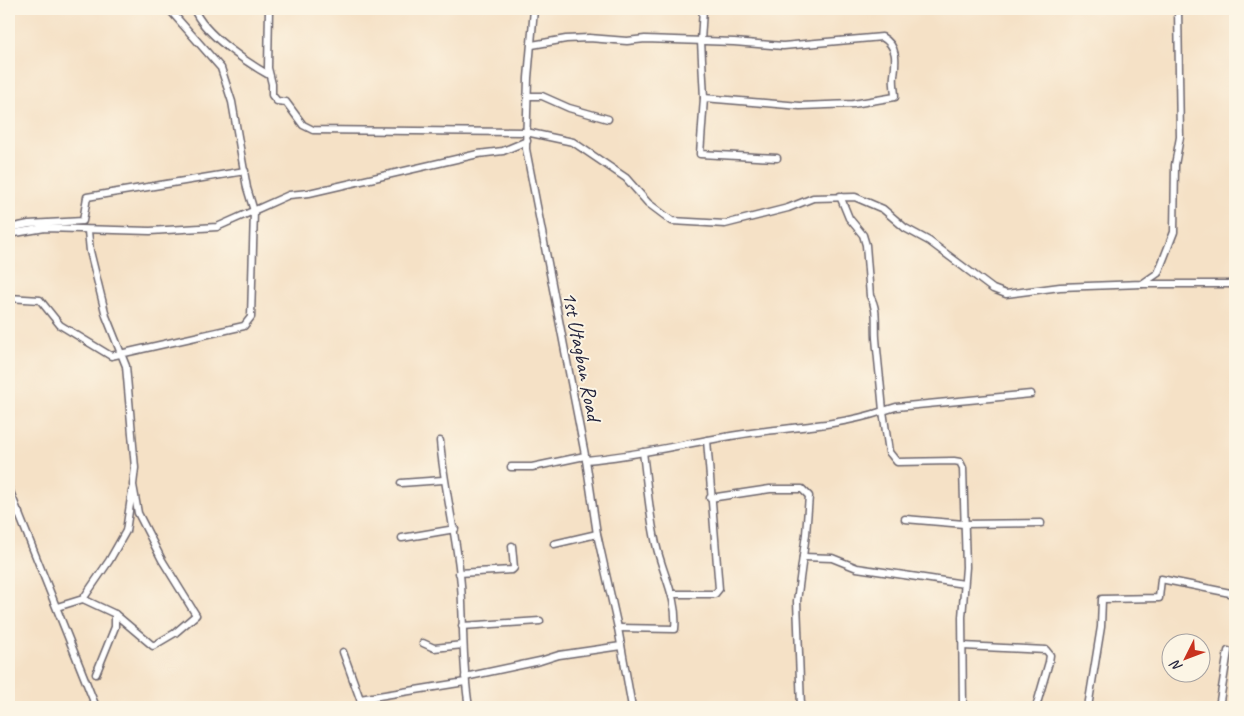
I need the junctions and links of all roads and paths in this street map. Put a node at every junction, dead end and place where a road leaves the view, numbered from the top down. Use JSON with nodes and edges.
{"nodes":[{"id":1,"x":170,"y":9,"type":"edge"},
{"id":2,"x":194,"y":9,"type":"edge"},
{"id":3,"x":269,"y":9,"type":"edge"},
{"id":4,"x":534,"y":9,"type":"edge"},
{"id":5,"x":704,"y":9,"type":"edge"},
{"id":6,"x":1178,"y":9,"type":"edge"},
{"id":7,"x":701,"y":41,"type":"junction"},
{"id":8,"x":532,"y":45,"type":"junction"},
{"id":9,"x":269,"y":75,"type":"junction"},
{"id":10,"x":527,"y":96,"type":"junction"},
{"id":11,"x":704,"y":98,"type":"junction"},
{"id":12,"x":608,"y":119,"type":"dead end"},
{"id":13,"x":526,"y":132,"type":"junction"},
{"id":14,"x":527,"y":141,"type":"junction"},
{"id":15,"x":777,"y":158,"type":"dead end"},
{"id":16,"x":245,"y":171,"type":"junction"},
{"id":17,"x":840,"y":196,"type":"junction"},
{"id":18,"x":254,"y":211,"type":"junction"},
{"id":19,"x":9,"y":228,"type":"edge"},
{"id":20,"x":88,"y":231,"type":"junction"},
{"id":21,"x":9,"y":234,"type":"edge"},
{"id":22,"x":1142,"y":284,"type":"junction"},
{"id":23,"x":1235,"y":284,"type":"edge"},
{"id":24,"x":9,"y":298,"type":"edge"},
{"id":25,"x":120,"y":355,"type":"junction"},
{"id":26,"x":1030,"y":394,"type":"dead end"},
{"id":27,"x":883,"y":411,"type":"junction"},
{"id":28,"x":708,"y":440,"type":"junction"},
{"id":29,"x":440,"y":441,"type":"dead end"},
{"id":30,"x":642,"y":452,"type":"junction"},
{"id":31,"x":586,"y":458,"type":"junction"},
{"id":32,"x":511,"y":467,"type":"dead end"},
{"id":33,"x":443,"y":480,"type":"junction"},
{"id":34,"x":400,"y":483,"type":"dead end"},
{"id":35,"x":133,"y":485,"type":"junction"},
{"id":36,"x":9,"y":489,"type":"edge"},
{"id":37,"x":710,"y":498,"type":"junction"},
{"id":38,"x":18,"y":513,"type":"junction"},
{"id":39,"x":9,"y":517,"type":"edge"},
{"id":40,"x":905,"y":519,"type":"dead end"},
{"id":41,"x":1041,"y":523,"type":"dead end"},
{"id":42,"x":964,"y":524,"type":"junction"},
{"id":43,"x":455,"y":529,"type":"junction"},
{"id":44,"x":597,"y":534,"type":"junction"},
{"id":45,"x":402,"y":538,"type":"dead end"},
{"id":46,"x":554,"y":544,"type":"dead end"},
{"id":47,"x":512,"y":546,"type":"dead end"},
{"id":48,"x":803,"y":557,"type":"junction"},
{"id":49,"x":459,"y":572,"type":"junction"},
{"id":50,"x":964,"y":584,"type":"junction"},
{"id":51,"x":673,"y":594,"type":"junction"},
{"id":52,"x":1235,"y":594,"type":"edge"},
{"id":53,"x":83,"y":599,"type":"junction"},
{"id":54,"x":57,"y":607,"type":"junction"},
{"id":55,"x":115,"y":614,"type":"junction"},
{"id":56,"x":540,"y":621,"type":"dead end"},
{"id":57,"x":462,"y":626,"type":"junction"},
{"id":58,"x":618,"y":628,"type":"junction"},
{"id":59,"x":423,"y":642,"type":"dead end"},
{"id":60,"x":463,"y":645,"type":"junction"},
{"id":61,"x":621,"y":646,"type":"junction"},
{"id":62,"x":963,"y":646,"type":"junction"},
{"id":63,"x":1228,"y":651,"type":"dead end"},
{"id":64,"x":344,"y":652,"type":"dead end"},
{"id":65,"x":96,"y":674,"type":"dead end"},
{"id":66,"x":465,"y":680,"type":"junction"},
{"id":67,"x":96,"y":707,"type":"edge"},
{"id":68,"x":469,"y":707,"type":"edge"},
{"id":69,"x":632,"y":707,"type":"edge"},
{"id":70,"x":801,"y":707,"type":"edge"},
{"id":71,"x":963,"y":707,"type":"edge"},
{"id":72,"x":1036,"y":707,"type":"edge"},
{"id":73,"x":1088,"y":707,"type":"edge"},
{"id":74,"x":1219,"y":707,"type":"edge"}],
"edges":[{"from":1,"to":16,"type":"street"},
{"from":2,"to":9,"type":"street"},
{"from":3,"to":9,"type":"street"},
{"from":4,"to":8,"type":"street","name":"1st Utagban Road"},
{"from":5,"to":7,"type":"street"},
{"from":6,"to":22,"type":"street"},
{"from":7,"to":8,"type":"street"},
{"from":7,"to":11,"type":"street"},
{"from":7,"to":11,"type":"street"},
{"from":8,"to":10,"type":"street","name":"1st Utagban Road"},
{"from":9,"to":13,"type":"street"},
{"from":10,"to":12,"type":"street"},
{"from":10,"to":13,"type":"street","name":"1st Utagban Road"},
{"from":11,"to":15,"type":"street"},
{"from":13,"to":14,"type":"street","name":"1st Utagban Road"},
{"from":13,"to":17,"type":"street"},
{"from":14,"to":18,"type":"street"},
{"from":14,"to":31,"type":"street","name":"1st Utagban Road"},
{"from":16,"to":18,"type":"street"},
{"from":16,"to":19,"type":"street"},
{"from":17,"to":22,"type":"street"},
{"from":17,"to":27,"type":"street"},
{"from":18,"to":20,"type":"street"},
{"from":18,"to":25,"type":"street"},
{"from":20,"to":21,"type":"street"},
{"from":20,"to":25,"type":"street"},
{"from":22,"to":23,"type":"street"},
{"from":24,"to":25,"type":"street"},
{"from":25,"to":35,"type":"street"},
{"from":26,"to":27,"type":"street"},
{"from":27,"to":28,"type":"street"},
{"from":27,"to":42,"type":"street"},
{"from":28,"to":30,"type":"street"},
{"from":28,"to":37,"type":"street"},
{"from":29,"to":33,"type":"street"},
{"from":30,"to":31,"type":"street"},
{"from":30,"to":51,"type":"street"},
{"from":31,"to":32,"type":"street"},
{"from":31,"to":44,"type":"street","name":"1st Utagban Road"},
{"from":33,"to":34,"type":"street"},
{"from":33,"to":43,"type":"street"},
{"from":35,"to":53,"type":"street"},
{"from":35,"to":55,"type":"street"},
{"from":36,"to":38,"type":"street"},
{"from":37,"to":48,"type":"street"},
{"from":37,"to":51,"type":"street"},
{"from":38,"to":39,"type":"street"},
{"from":38,"to":54,"type":"street"},
{"from":40,"to":42,"type":"street"},
{"from":41,"to":42,"type":"street"},
{"from":42,"to":50,"type":"street"},
{"from":43,"to":45,"type":"street"},
{"from":43,"to":49,"type":"street"},
{"from":44,"to":46,"type":"street"},
{"from":44,"to":58,"type":"street","name":"1st Utagban Road"},
{"from":47,"to":49,"type":"street"},
{"from":48,"to":50,"type":"street"},
{"from":48,"to":70,"type":"street"},
{"from":49,"to":57,"type":"street"},
{"from":50,"to":62,"type":"street"},
{"from":51,"to":58,"type":"street"},
{"from":52,"to":73,"type":"street"},
{"from":53,"to":54,"type":"street"},
{"from":53,"to":55,"type":"street"},
{"from":54,"to":67,"type":"street"},
{"from":55,"to":65,"type":"street"},
{"from":56,"to":57,"type":"street"},
{"from":57,"to":60,"type":"street"},
{"from":58,"to":61,"type":"street","name":"1st Utagban Road"},
{"from":59,"to":60,"type":"street"},
{"from":60,"to":66,"type":"street"},
{"from":61,"to":66,"type":"street"},
{"from":61,"to":69,"type":"street","name":"1st Utagban Road"},
{"from":62,"to":71,"type":"street"},
{"from":62,"to":72,"type":"street"},
{"from":63,"to":74,"type":"street"},
{"from":64,"to":66,"type":"street"},
{"from":66,"to":68,"type":"street"}]}
